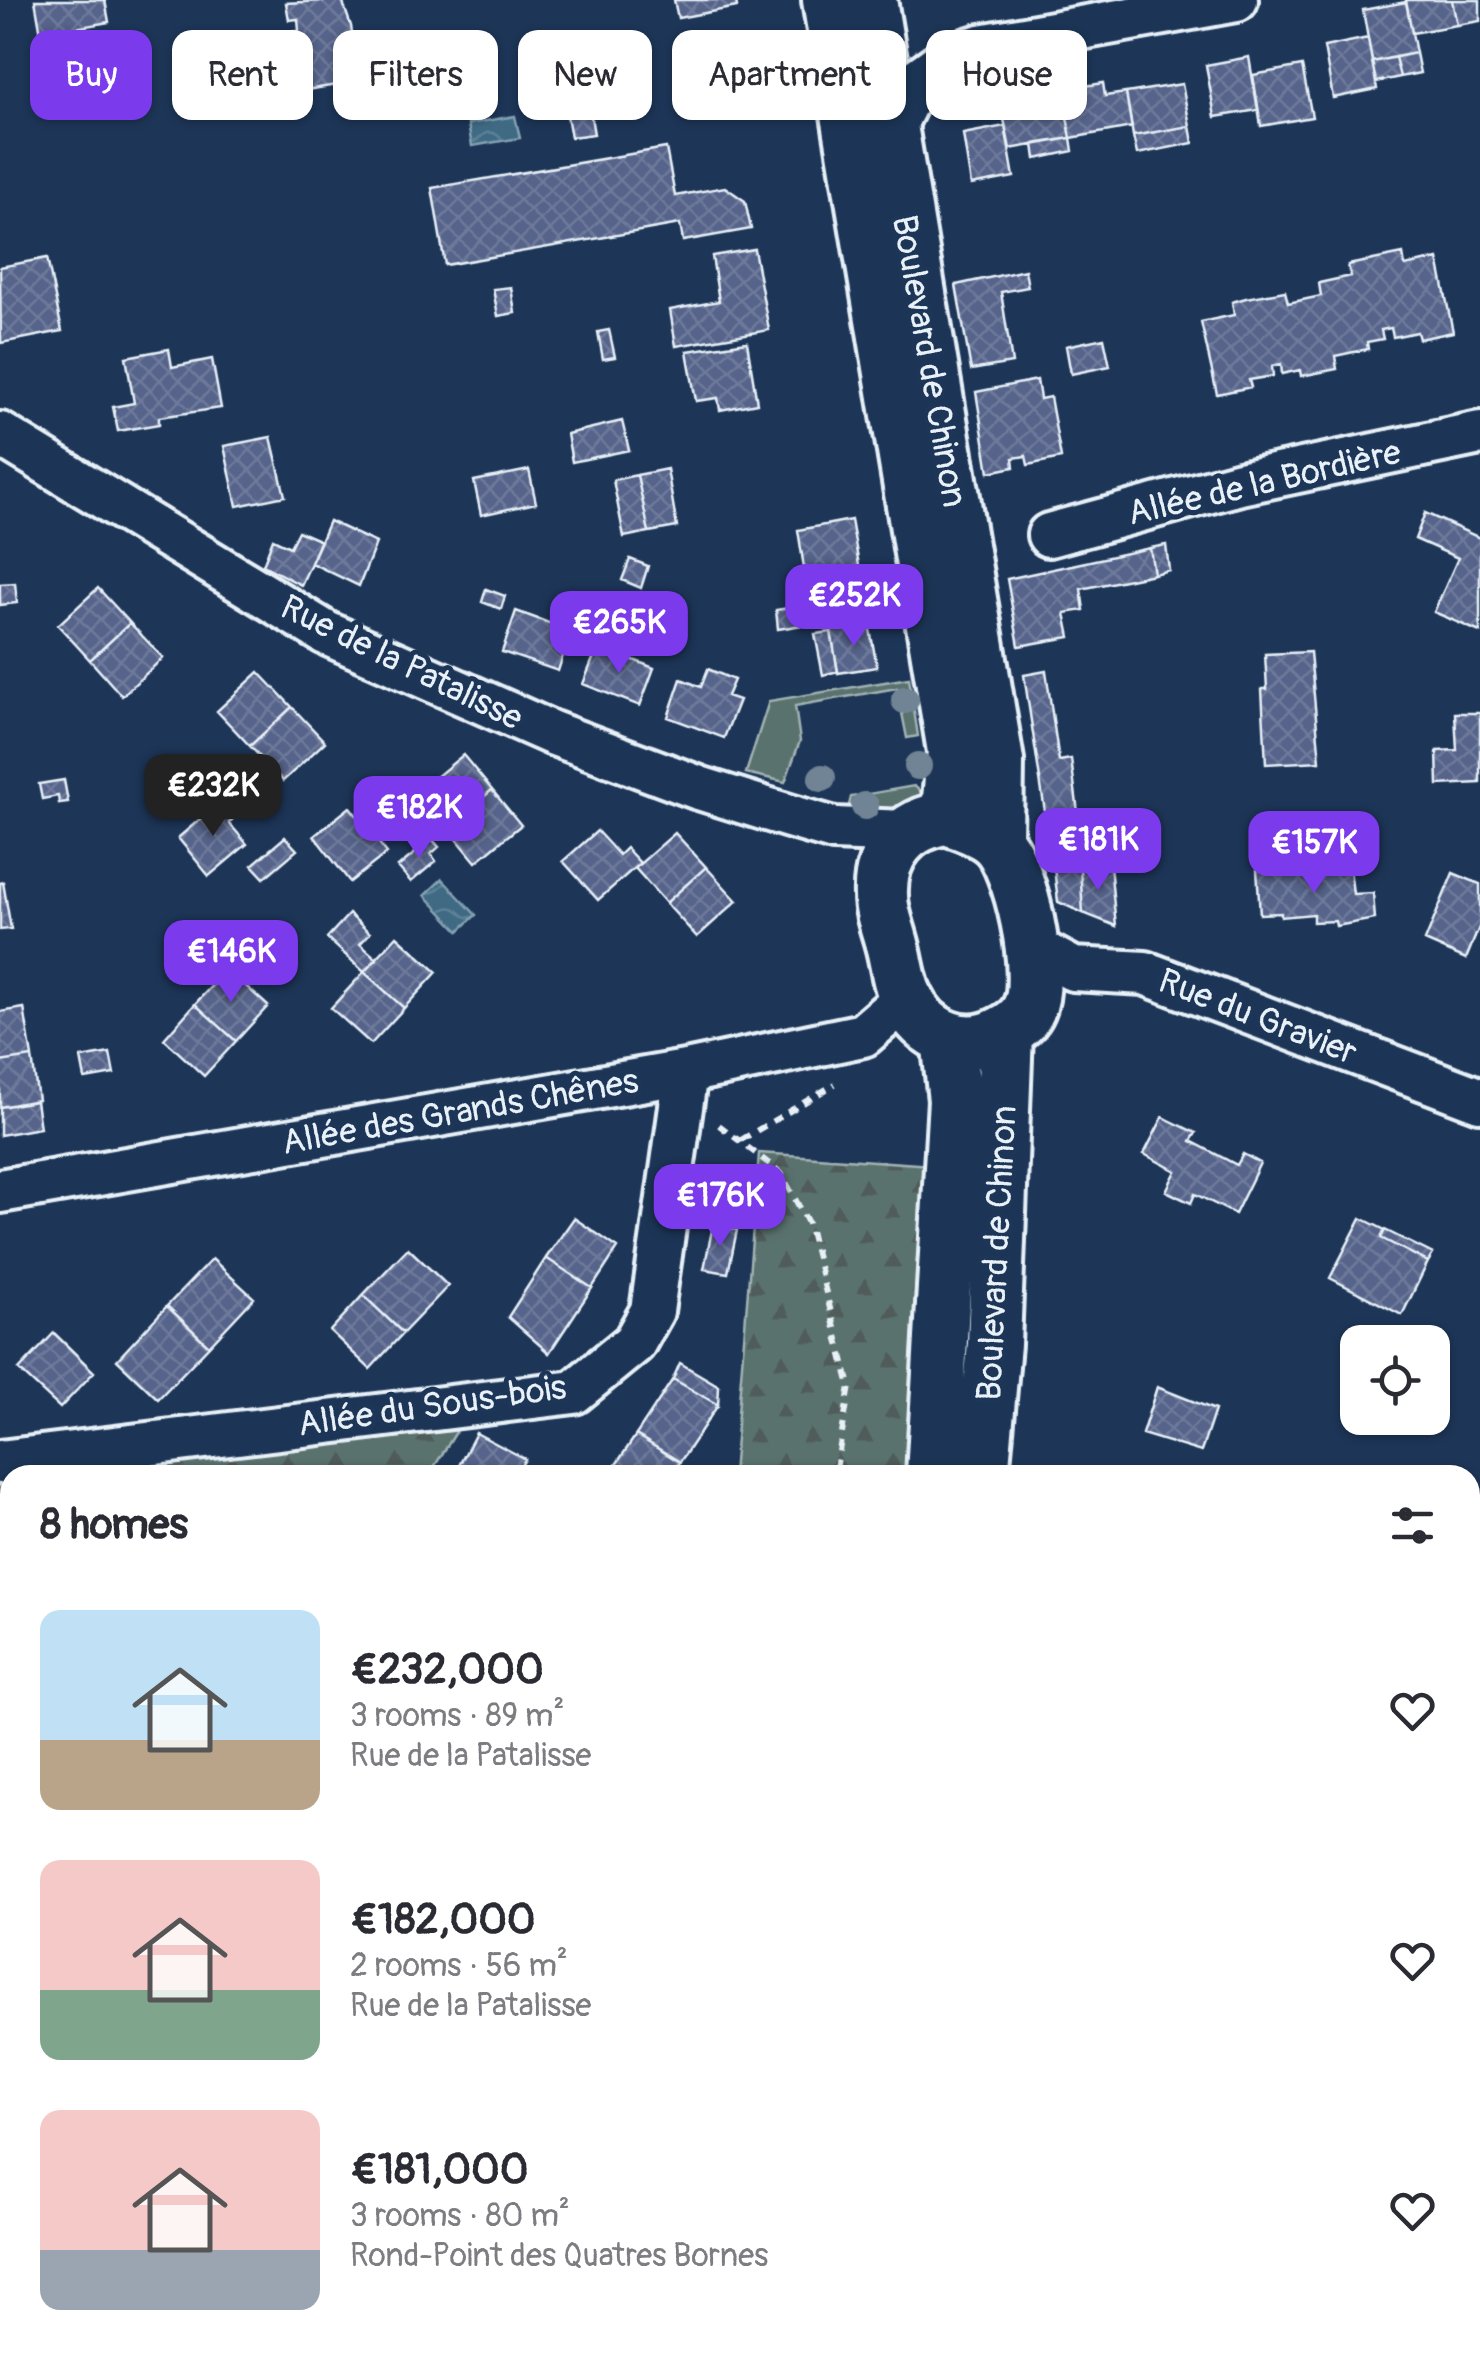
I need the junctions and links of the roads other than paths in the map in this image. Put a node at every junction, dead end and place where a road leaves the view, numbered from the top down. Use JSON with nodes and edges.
{"nodes":[{"id":1,"x":829,"y":0,"type":"edge"},
{"id":2,"x":870,"y":0,"type":"edge"},
{"id":3,"x":1236,"y":0,"type":"edge"},
{"id":4,"x":892,"y":132,"type":"junction"},
{"id":5,"x":1480,"y":433,"type":"edge"},
{"id":6,"x":0,"y":434,"type":"edge"},
{"id":7,"x":1049,"y":535,"type":"dead end"},
{"id":8,"x":926,"y":825,"type":"junction"},
{"id":9,"x":834,"y":829,"type":"junction"},
{"id":10,"x":996,"y":842,"type":"junction"},
{"id":11,"x":880,"y":899,"type":"junction"},
{"id":12,"x":1034,"y":948,"type":"junction"},
{"id":13,"x":906,"y":998,"type":"junction"},
{"id":14,"x":1006,"y":1032,"type":"junction"},
{"id":15,"x":948,"y":1039,"type":"junction"},
{"id":16,"x":686,"y":1072,"type":"junction"},
{"id":17,"x":1478,"y":1094,"type":"edge"},
{"id":18,"x":0,"y":1191,"type":"edge"},
{"id":19,"x":0,"y":1462,"type":"edge"},
{"id":20,"x":934,"y":1465,"type":"edge"},
{"id":21,"x":983,"y":1465,"type":"edge"}],
"edges":[{"from":1,"to":8,"type":"main road","name":"Boulevard de Chinon"},
{"from":2,"to":4,"type":"main road","name":"Boulevard de Chinon"},
{"from":3,"to":4,"type":"street"},
{"from":4,"to":10,"type":"main road","name":"Boulevard de Chinon"},
{"from":5,"to":7,"type":"street","name":"Allée de la Bordière"},
{"from":6,"to":9,"type":"street","name":"Rue de la Patalisse"},
{"from":8,"to":9,"type":"street","name":"Rue de la Patalisse"},
{"from":8,"to":10,"type":"main road"},
{"from":8,"to":11,"type":"main road"},
{"from":9,"to":11,"type":"street"},
{"from":10,"to":12,"type":"main road"},
{"from":11,"to":13,"type":"main road"},
{"from":12,"to":14,"type":"main road"},
{"from":12,"to":17,"type":"street","name":"Rue du Gravier"},
{"from":13,"to":15,"type":"main road"},
{"from":13,"to":16,"type":"street","name":"Allée des Grands Chênes"},
{"from":14,"to":15,"type":"main road"},
{"from":14,"to":21,"type":"main road","name":"Boulevard de Chinon"},
{"from":15,"to":20,"type":"main road","name":"Boulevard de Chinon"},
{"from":16,"to":18,"type":"street","name":"Allée des Grands Chênes"},
{"from":16,"to":19,"type":"street","name":"Allée du Sous-bois"}]}
